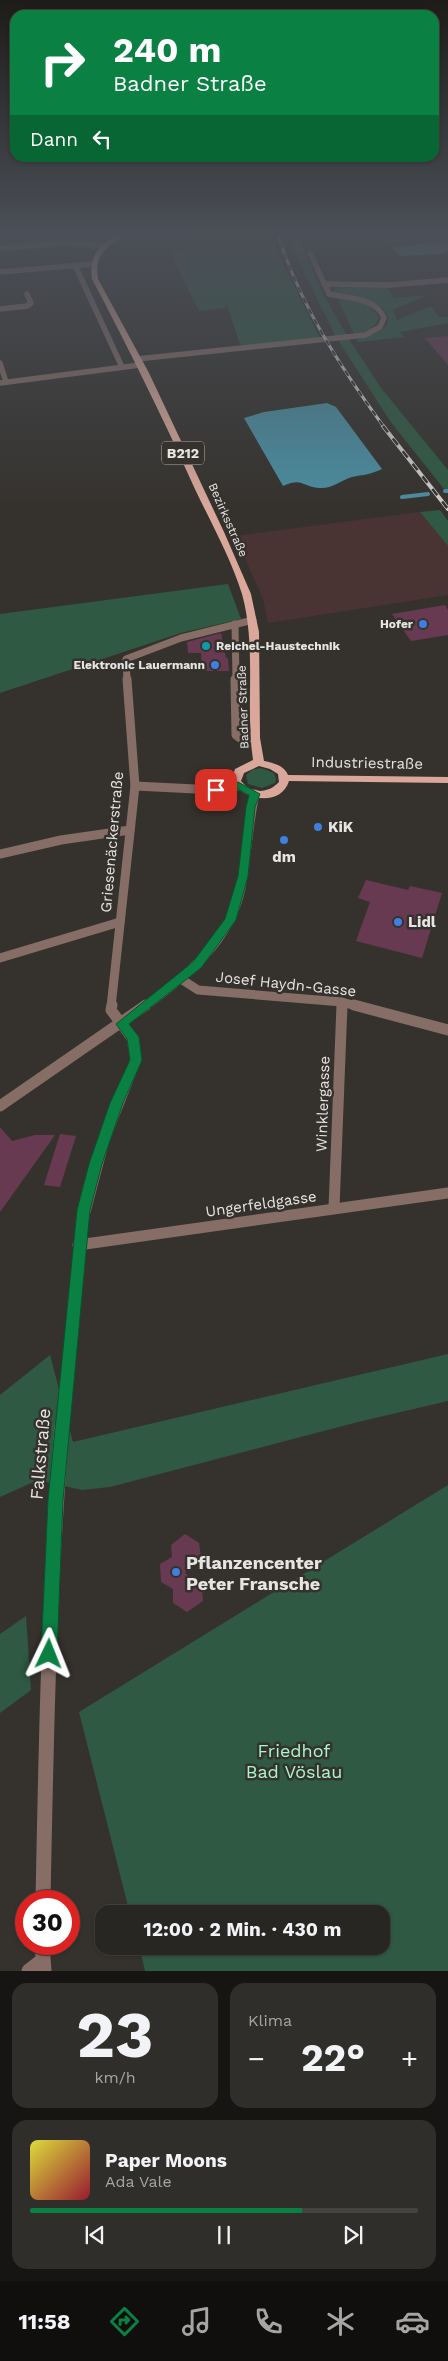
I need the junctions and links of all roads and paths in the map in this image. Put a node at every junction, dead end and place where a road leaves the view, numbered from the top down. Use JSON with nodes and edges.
{"nodes":[{"id":1,"x":102,"y":323,"type":"edge"},
{"id":2,"x":118,"y":323,"type":"edge"},
{"id":3,"x":382,"y":323,"type":"edge"},
{"id":4,"x":139,"y":362,"type":"junction"},
{"id":5,"x":0,"y":364,"type":"edge"},
{"id":6,"x":122,"y":367,"type":"junction"},
{"id":7,"x":3,"y":382,"type":"edge"},
{"id":8,"x":253,"y":620,"type":"junction"},
{"id":9,"x":235,"y":624,"type":"junction"},
{"id":10,"x":254,"y":738,"type":"junction"},
{"id":11,"x":259,"y":763,"type":"junction"},
{"id":12,"x":285,"y":778,"type":"junction"},
{"id":13,"x":448,"y":780,"type":"edge"},
{"id":14,"x":135,"y":786,"type":"junction"},
{"id":15,"x":238,"y":786,"type":"junction"},
{"id":16,"x":255,"y":794,"type":"junction"},
{"id":17,"x":130,"y":830,"type":"junction"},
{"id":18,"x":0,"y":854,"type":"edge"},
{"id":19,"x":120,"y":922,"type":"junction"},
{"id":20,"x":0,"y":958,"type":"edge"},
{"id":21,"x":181,"y":980,"type":"junction"},
{"id":22,"x":342,"y":1002,"type":"junction"},
{"id":23,"x":122,"y":1024,"type":"junction"},
{"id":24,"x":448,"y":1030,"type":"edge"},
{"id":25,"x":0,"y":1106,"type":"edge"},
{"id":26,"x":448,"y":1193,"type":"edge"},
{"id":27,"x":334,"y":1208,"type":"junction"},
{"id":28,"x":78,"y":1245,"type":"junction"},
{"id":29,"x":43,"y":1890,"type":"edge"}],
"edges":[{"from":1,"to":6,"type":"street"},
{"from":2,"to":4,"type":"main road","name":"Bezirksstraße","number":"B212"},
{"from":3,"to":4,"type":"street"},
{"from":4,"to":6,"type":"street"},
{"from":4,"to":8,"type":"main road","name":"Bezirksstraße","number":"B212"},
{"from":5,"to":7,"type":"street"},
{"from":6,"to":7,"type":"street"},
{"from":8,"to":9,"type":"street"},
{"from":8,"to":10,"type":"main road","name":"Badner Straße","number":"B212"},
{"from":9,"to":10,"type":"street"},
{"from":9,"to":14,"type":"street","name":"Griesenäckerstraße"},
{"from":10,"to":11,"type":"main road","name":"Badner Straße","number":"B212"},
{"from":11,"to":12,"type":"main road"},
{"from":11,"to":15,"type":"main road"},
{"from":12,"to":13,"type":"main road","name":"Industriestraße"},
{"from":12,"to":16,"type":"main road"},
{"from":14,"to":15,"type":"street"},
{"from":14,"to":17,"type":"street","name":"Griesenäckerstraße"},
{"from":15,"to":16,"type":"main road"},
{"from":16,"to":21,"type":"street"},
{"from":17,"to":18,"type":"street"},
{"from":17,"to":19,"type":"street","name":"Griesenäckerstraße"},
{"from":19,"to":20,"type":"street"},
{"from":19,"to":23,"type":"street","name":"Griesenäckerstraße"},
{"from":21,"to":22,"type":"street","name":"Josef Haydn-Gasse"},
{"from":21,"to":23,"type":"street"},
{"from":22,"to":24,"type":"street","name":"Josef Haydn-Gasse"},
{"from":22,"to":27,"type":"street","name":"Winklergasse"},
{"from":23,"to":25,"type":"street"},
{"from":23,"to":28,"type":"street","name":"Falkstraße"},
{"from":26,"to":27,"type":"street","name":"Ungerfeldgasse"},
{"from":27,"to":28,"type":"street","name":"Ungerfeldgasse"},
{"from":28,"to":29,"type":"street","name":"Falkstraße"}]}
